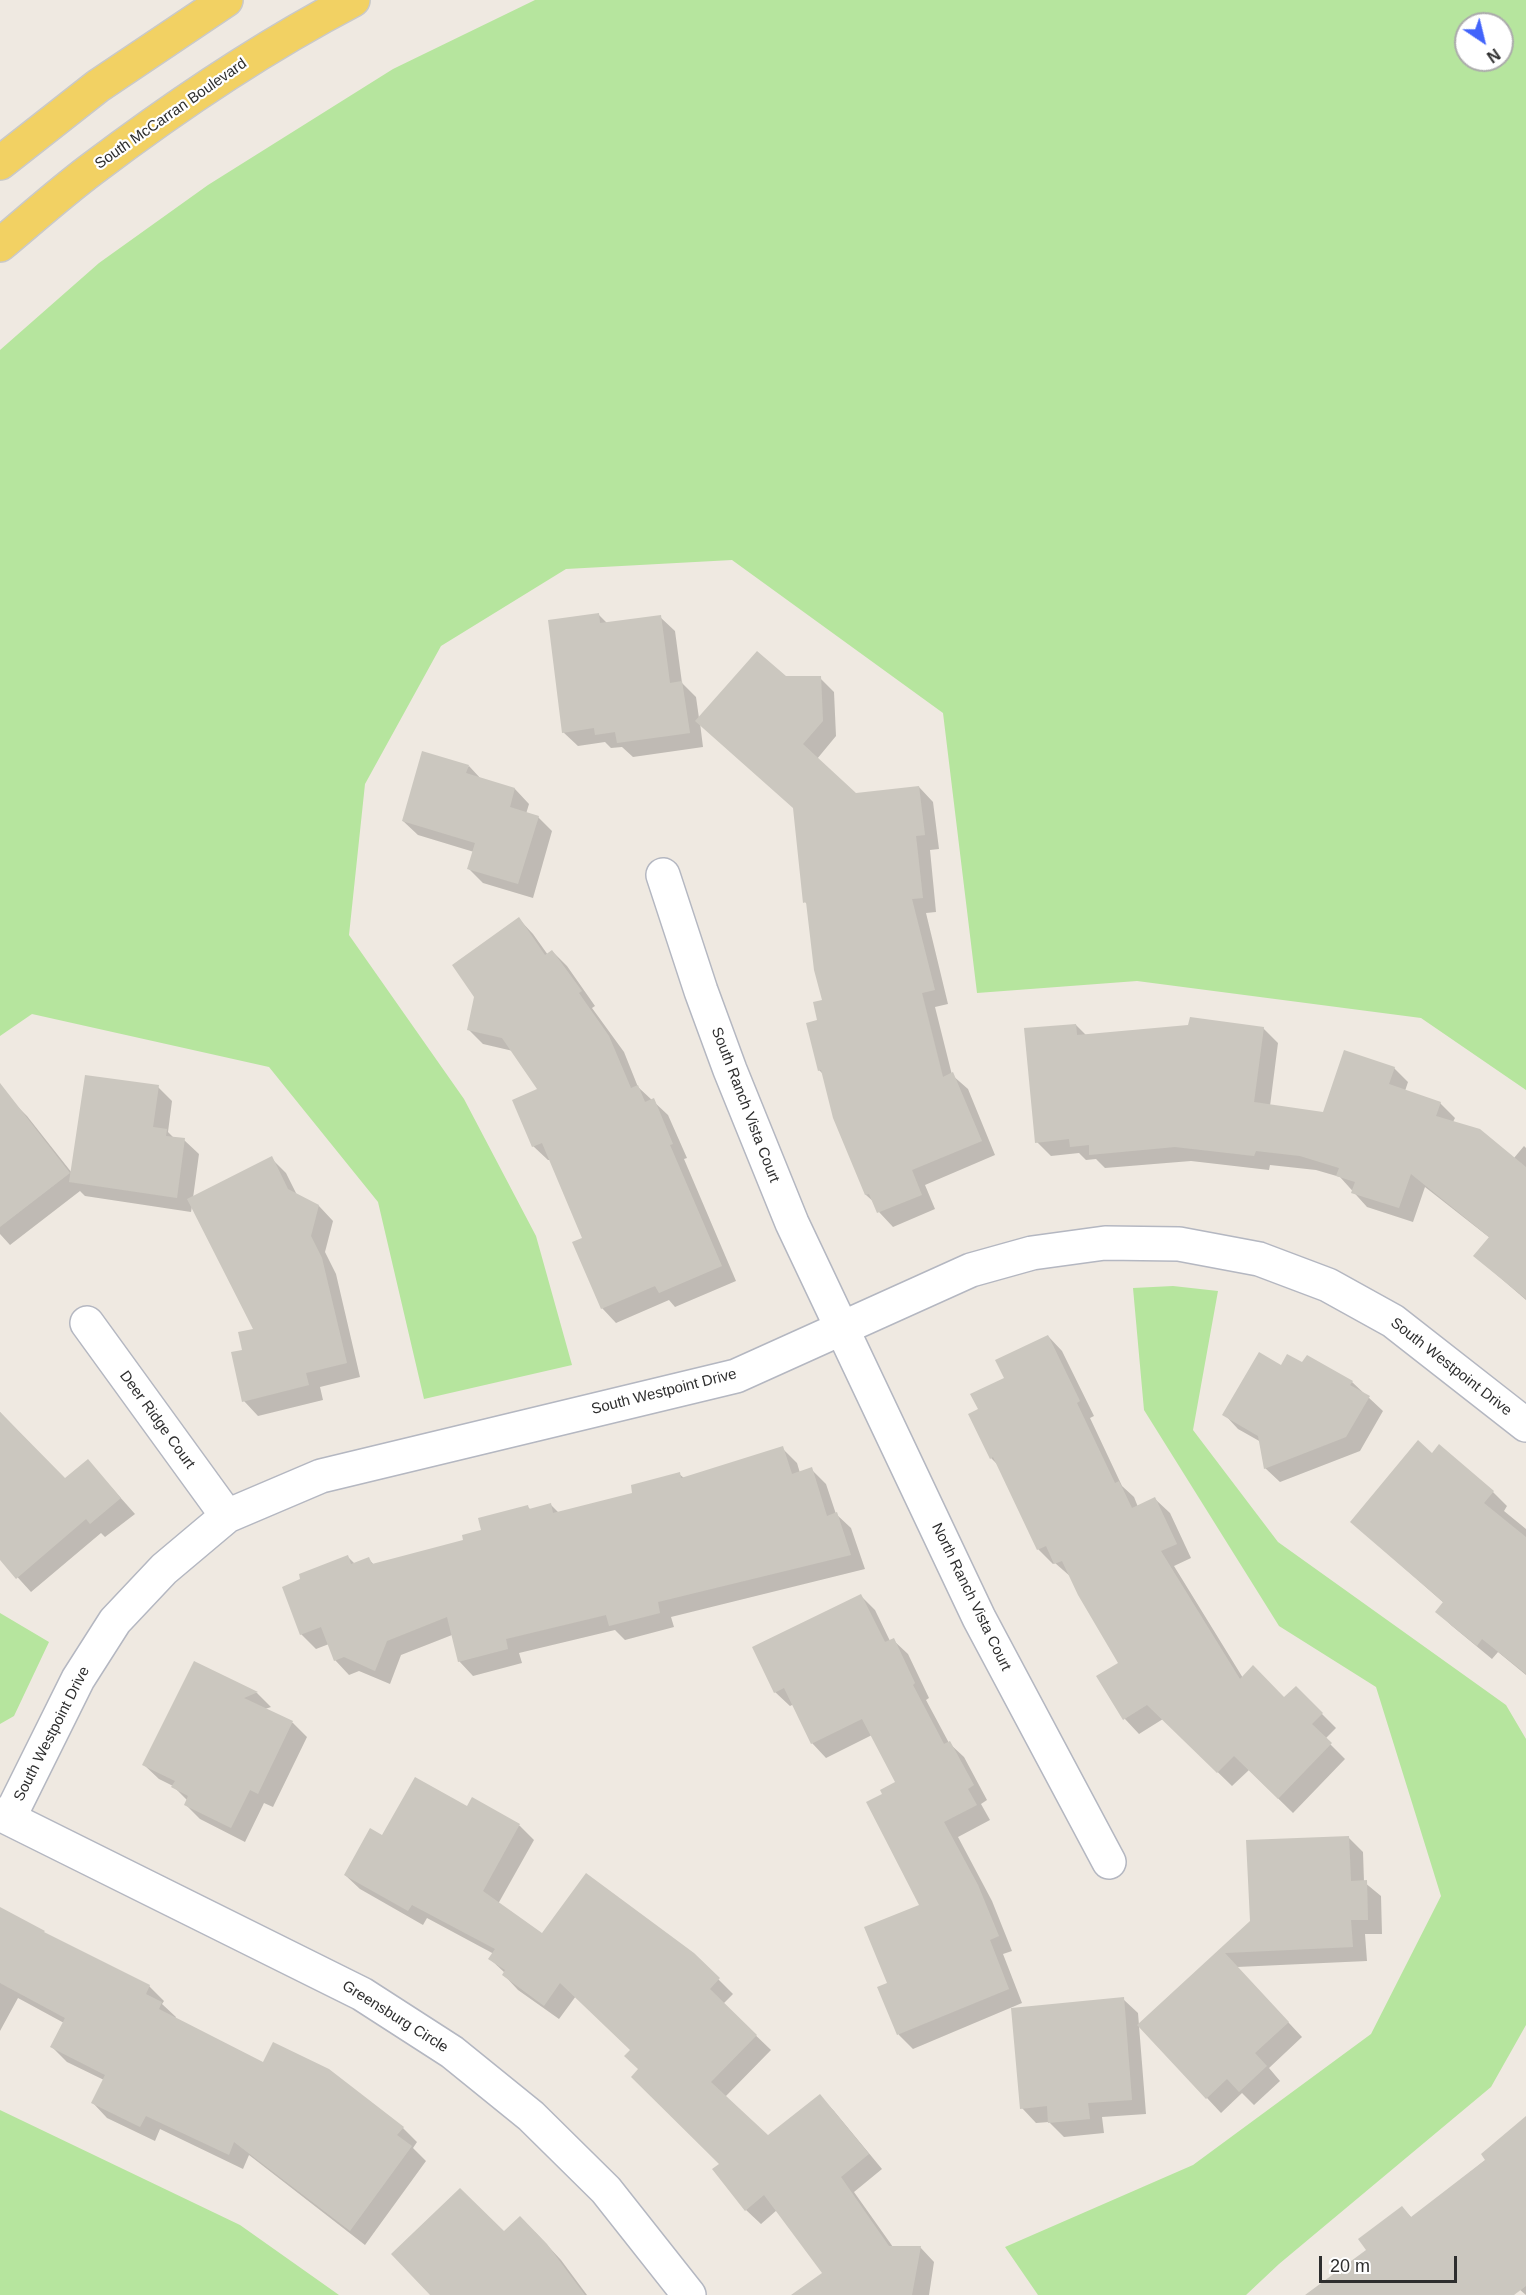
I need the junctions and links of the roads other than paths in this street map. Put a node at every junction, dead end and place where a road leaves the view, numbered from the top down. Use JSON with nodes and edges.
{"nodes":[{"id":1,"x":226,"y":0,"type":"edge"},
{"id":2,"x":352,"y":0,"type":"edge"},
{"id":3,"x":0,"y":163,"type":"edge"},
{"id":4,"x":0,"y":245,"type":"edge"},
{"id":5,"x":663,"y":875,"type":"dead end"},
{"id":6,"x":87,"y":1323,"type":"dead end"},
{"id":7,"x":841,"y":1329,"type":"junction"},
{"id":8,"x":1526,"y":1425,"type":"edge"},
{"id":9,"x":226,"y":1516,"type":"junction"},
{"id":10,"x":5,"y":1816,"type":"edge"},
{"id":11,"x":1109,"y":1862,"type":"dead end"},
{"id":12,"x":689,"y":2295,"type":"edge"}],
"edges":[{"from":1,"to":3,"type":"main road"},
{"from":2,"to":4,"type":"main road","name":"South McCarran Boulevard"},
{"from":5,"to":7,"type":"street","name":"South Ranch Vista Court"},
{"from":6,"to":9,"type":"street","name":"Deer Ridge Court"},
{"from":7,"to":8,"type":"street","name":"South Westpoint Drive"},
{"from":7,"to":9,"type":"street","name":"South Westpoint Drive"},
{"from":7,"to":11,"type":"street","name":"North Ranch Vista Court"},
{"from":9,"to":10,"type":"street","name":"South Westpoint Drive"},
{"from":10,"to":12,"type":"street","name":"Greensburg Circle"}]}
